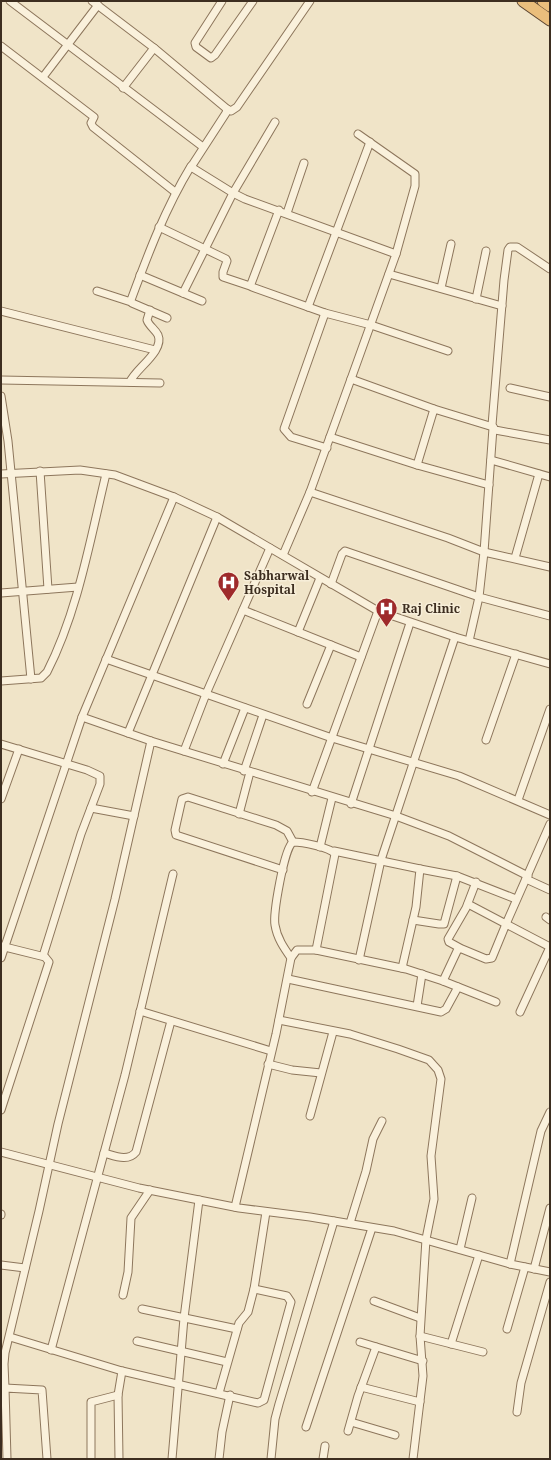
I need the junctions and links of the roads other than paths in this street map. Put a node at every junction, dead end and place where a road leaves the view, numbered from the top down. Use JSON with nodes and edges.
{"nodes":[{"id":1,"x":10,"y":1,"type":"edge"},
{"id":2,"x":222,"y":1,"type":"edge"},
{"id":3,"x":253,"y":1,"type":"edge"},
{"id":4,"x":310,"y":1,"type":"edge"},
{"id":5,"x":523,"y":1,"type":"edge"},
{"id":6,"x":543,"y":1,"type":"edge"},
{"id":7,"x":95,"y":3,"type":"edge"},
{"id":8,"x":550,"y":6,"type":"edge"},
{"id":9,"x":550,"y":20,"type":"edge"},
{"id":10,"x":69,"y":44,"type":"junction"},
{"id":11,"x":1,"y":46,"type":"edge"},
{"id":12,"x":154,"y":48,"type":"junction"},
{"id":13,"x":43,"y":77,"type":"junction"},
{"id":14,"x":123,"y":88,"type":"junction"},
{"id":15,"x":227,"y":109,"type":"junction"},
{"id":16,"x":275,"y":122,"type":"dead end"},
{"id":17,"x":358,"y":134,"type":"dead end"},
{"id":18,"x":370,"y":142,"type":"junction"},
{"id":19,"x":203,"y":147,"type":"junction"},
{"id":20,"x":304,"y":163,"type":"dead end"},
{"id":21,"x":191,"y":166,"type":"junction"},
{"id":22,"x":176,"y":192,"type":"junction"},
{"id":23,"x":233,"y":193,"type":"junction"},
{"id":24,"x":279,"y":210,"type":"junction"},
{"id":25,"x":287,"y":213,"type":"junction"},
{"id":26,"x":159,"y":227,"type":"junction"},
{"id":27,"x":336,"y":231,"type":"junction"},
{"id":28,"x":451,"y":244,"type":"dead end"},
{"id":29,"x":204,"y":250,"type":"junction"},
{"id":30,"x":486,"y":251,"type":"dead end"},
{"id":31,"x":396,"y":254,"type":"junction"},
{"id":32,"x":550,"y":269,"type":"edge"},
{"id":33,"x":389,"y":274,"type":"junction"},
{"id":34,"x":140,"y":275,"type":"junction"},
{"id":35,"x":250,"y":286,"type":"junction"},
{"id":36,"x":441,"y":288,"type":"junction"},
{"id":37,"x":97,"y":291,"type":"dead end"},
{"id":38,"x":183,"y":293,"type":"junction"},
{"id":39,"x":476,"y":299,"type":"junction"},
{"id":40,"x":202,"y":301,"type":"dead end"},
{"id":41,"x":131,"y":302,"type":"junction"},
{"id":42,"x":502,"y":306,"type":"junction"},
{"id":43,"x":308,"y":307,"type":"junction"},
{"id":44,"x":150,"y":310,"type":"junction"},
{"id":45,"x":1,"y":311,"type":"edge"},
{"id":46,"x":325,"y":313,"type":"junction"},
{"id":47,"x":167,"y":318,"type":"dead end"},
{"id":48,"x":371,"y":325,"type":"junction"},
{"id":49,"x":155,"y":350,"type":"junction"},
{"id":50,"x":448,"y":351,"type":"dead end"},
{"id":51,"x":351,"y":379,"type":"junction"},
{"id":52,"x":1,"y":380,"type":"edge"},
{"id":53,"x":130,"y":382,"type":"junction"},
{"id":54,"x":160,"y":383,"type":"dead end"},
{"id":55,"x":510,"y":388,"type":"dead end"},
{"id":56,"x":1,"y":396,"type":"edge"},
{"id":57,"x":550,"y":397,"type":"edge"},
{"id":58,"x":434,"y":409,"type":"junction"},
{"id":59,"x":493,"y":428,"type":"junction"},
{"id":60,"x":330,"y":437,"type":"junction"},
{"id":61,"x":550,"y":440,"type":"edge"},
{"id":62,"x":327,"y":448,"type":"junction"},
{"id":63,"x":491,"y":460,"type":"junction"},
{"id":64,"x":417,"y":465,"type":"junction"},
{"id":65,"x":40,"y":471,"type":"junction"},
{"id":66,"x":10,"y":473,"type":"junction"},
{"id":67,"x":1,"y":474,"type":"edge"},
{"id":68,"x":106,"y":474,"type":"junction"},
{"id":69,"x":539,"y":474,"type":"junction"},
{"id":70,"x":550,"y":477,"type":"edge"},
{"id":71,"x":489,"y":485,"type":"junction"},
{"id":72,"x":310,"y":492,"type":"junction"},
{"id":73,"x":174,"y":497,"type":"junction"},
{"id":74,"x":217,"y":517,"type":"junction"},
{"id":75,"x":270,"y":548,"type":"junction"},
{"id":76,"x":484,"y":552,"type":"junction"},
{"id":77,"x":283,"y":555,"type":"junction"},
{"id":78,"x":515,"y":558,"type":"junction"},
{"id":79,"x":550,"y":567,"type":"edge"},
{"id":80,"x":320,"y":578,"type":"junction"},
{"id":81,"x":330,"y":584,"type":"junction"},
{"id":82,"x":78,"y":587,"type":"junction"},
{"id":83,"x":48,"y":589,"type":"junction"},
{"id":84,"x":22,"y":592,"type":"junction"},
{"id":85,"x":1,"y":593,"type":"edge"},
{"id":86,"x":479,"y":597,"type":"junction"},
{"id":87,"x":244,"y":610,"type":"junction"},
{"id":88,"x":378,"y":611,"type":"junction"},
{"id":89,"x":550,"y":616,"type":"edge"},
{"id":90,"x":410,"y":623,"type":"junction"},
{"id":91,"x":298,"y":632,"type":"junction"},
{"id":92,"x":455,"y":637,"type":"junction"},
{"id":93,"x":469,"y":641,"type":"junction"},
{"id":94,"x":331,"y":645,"type":"junction"},
{"id":95,"x":516,"y":654,"type":"junction"},
{"id":96,"x":361,"y":656,"type":"junction"},
{"id":97,"x":106,"y":659,"type":"junction"},
{"id":98,"x":550,"y":664,"type":"edge"},
{"id":99,"x":151,"y":676,"type":"junction"},
{"id":100,"x":31,"y":679,"type":"junction"},
{"id":101,"x":1,"y":681,"type":"edge"},
{"id":102,"x":206,"y":694,"type":"junction"},
{"id":103,"x":306,"y":704,"type":"dead end"},
{"id":104,"x":245,"y":708,"type":"junction"},
{"id":105,"x":550,"y":709,"type":"edge"},
{"id":106,"x":263,"y":715,"type":"junction"},
{"id":107,"x":82,"y":717,"type":"junction"},
{"id":108,"x":128,"y":733,"type":"junction"},
{"id":109,"x":332,"y":738,"type":"junction"},
{"id":110,"x":486,"y":740,"type":"dead end"},
{"id":111,"x":151,"y":741,"type":"junction"},
{"id":112,"x":1,"y":744,"type":"edge"},
{"id":113,"x":369,"y":748,"type":"junction"},
{"id":114,"x":19,"y":749,"type":"junction"},
{"id":115,"x":184,"y":751,"type":"junction"},
{"id":116,"x":414,"y":761,"type":"junction"},
{"id":117,"x":66,"y":763,"type":"junction"},
{"id":118,"x":223,"y":764,"type":"junction"},
{"id":119,"x":247,"y":772,"type":"junction"},
{"id":120,"x":312,"y":792,"type":"junction"},
{"id":121,"x":332,"y":798,"type":"junction"},
{"id":122,"x":1,"y":799,"type":"edge"},
{"id":123,"x":518,"y":800,"type":"junction"},
{"id":124,"x":351,"y":804,"type":"junction"},
{"id":125,"x":91,"y":808,"type":"junction"},
{"id":126,"x":239,"y":814,"type":"junction"},
{"id":127,"x":550,"y":815,"type":"edge"},
{"id":128,"x":134,"y":816,"type":"junction"},
{"id":129,"x":396,"y":816,"type":"junction"},
{"id":130,"x":550,"y":824,"type":"edge"},
{"id":131,"x":293,"y":842,"type":"junction"},
{"id":132,"x":542,"y":845,"type":"junction"},
{"id":133,"x":320,"y":847,"type":"junction"},
{"id":134,"x":550,"y":848,"type":"edge"},
{"id":135,"x":334,"y":851,"type":"junction"},
{"id":136,"x":380,"y":860,"type":"junction"},
{"id":137,"x":420,"y":869,"type":"junction"},
{"id":138,"x":283,"y":870,"type":"junction"},
{"id":139,"x":173,"y":874,"type":"dead end"},
{"id":140,"x":457,"y":876,"type":"junction"},
{"id":141,"x":527,"y":878,"type":"junction"},
{"id":142,"x":476,"y":882,"type":"junction"},
{"id":143,"x":550,"y":890,"type":"edge"},
{"id":144,"x":516,"y":900,"type":"junction"},
{"id":145,"x":468,"y":904,"type":"junction"},
{"id":146,"x":413,"y":920,"type":"junction"},
{"id":147,"x":506,"y":924,"type":"junction"},
{"id":148,"x":3,"y":946,"type":"edge"},
{"id":149,"x":550,"y":947,"type":"edge"},
{"id":150,"x":460,"y":948,"type":"junction"},
{"id":151,"x":316,"y":950,"type":"junction"},
{"id":152,"x":43,"y":956,"type":"junction"},
{"id":153,"x":1,"y":958,"type":"edge"},
{"id":154,"x":291,"y":958,"type":"junction"},
{"id":155,"x":360,"y":960,"type":"junction"},
{"id":156,"x":402,"y":968,"type":"junction"},
{"id":157,"x":422,"y":974,"type":"junction"},
{"id":158,"x":288,"y":979,"type":"junction"},
{"id":159,"x":443,"y":981,"type":"junction"},
{"id":160,"x":458,"y":987,"type":"junction"},
{"id":161,"x":496,"y":1002,"type":"dead end"},
{"id":162,"x":417,"y":1006,"type":"junction"},
{"id":163,"x":140,"y":1011,"type":"junction"},
{"id":164,"x":520,"y":1012,"type":"dead end"},
{"id":165,"x":278,"y":1020,"type":"junction"},
{"id":166,"x":171,"y":1021,"type":"junction"},
{"id":167,"x":333,"y":1032,"type":"junction"},
{"id":168,"x":271,"y":1051,"type":"junction"},
{"id":169,"x":268,"y":1064,"type":"junction"},
{"id":170,"x":321,"y":1073,"type":"junction"},
{"id":171,"x":1,"y":1110,"type":"edge"},
{"id":172,"x":550,"y":1112,"type":"edge"},
{"id":173,"x":310,"y":1116,"type":"dead end"},
{"id":174,"x":382,"y":1121,"type":"dead end"},
{"id":175,"x":546,"y":1129,"type":"edge"},
{"id":176,"x":1,"y":1152,"type":"edge"},
{"id":177,"x":104,"y":1153,"type":"junction"},
{"id":178,"x":50,"y":1166,"type":"junction"},
{"id":179,"x":98,"y":1178,"type":"junction"},
{"id":180,"x":150,"y":1190,"type":"junction"},
{"id":181,"x":472,"y":1198,"type":"dead end"},
{"id":182,"x":199,"y":1200,"type":"junction"},
{"id":183,"x":234,"y":1207,"type":"junction"},
{"id":184,"x":550,"y":1208,"type":"edge"},
{"id":185,"x":266,"y":1212,"type":"junction"},
{"id":186,"x":334,"y":1221,"type":"junction"},
{"id":187,"x":350,"y":1224,"type":"junction"},
{"id":188,"x":372,"y":1228,"type":"junction"},
{"id":189,"x":426,"y":1239,"type":"junction"},
{"id":190,"x":460,"y":1249,"type":"junction"},
{"id":191,"x":479,"y":1255,"type":"junction"},
{"id":192,"x":510,"y":1264,"type":"junction"},
{"id":193,"x":1,"y":1265,"type":"edge"},
{"id":194,"x":525,"y":1267,"type":"junction"},
{"id":195,"x":25,"y":1268,"type":"junction"},
{"id":196,"x":534,"y":1269,"type":"junction"},
{"id":197,"x":550,"y":1272,"type":"edge"},
{"id":198,"x":550,"y":1282,"type":"edge"},
{"id":199,"x":254,"y":1289,"type":"junction"},
{"id":200,"x":123,"y":1295,"type":"dead end"},
{"id":201,"x":374,"y":1301,"type":"dead end"},
{"id":202,"x":142,"y":1309,"type":"dead end"},
{"id":203,"x":184,"y":1318,"type":"junction"},
{"id":204,"x":420,"y":1318,"type":"junction"},
{"id":205,"x":237,"y":1329,"type":"junction"},
{"id":206,"x":507,"y":1329,"type":"dead end"},
{"id":207,"x":420,"y":1336,"type":"junction"},
{"id":208,"x":10,"y":1337,"type":"junction"},
{"id":209,"x":137,"y":1341,"type":"dead end"},
{"id":210,"x":360,"y":1342,"type":"dead end"},
{"id":211,"x":451,"y":1344,"type":"junction"},
{"id":212,"x":376,"y":1347,"type":"junction"},
{"id":213,"x":51,"y":1350,"type":"junction"},
{"id":214,"x":182,"y":1352,"type":"junction"},
{"id":215,"x":483,"y":1352,"type":"dead end"},
{"id":216,"x":423,"y":1361,"type":"junction"},
{"id":217,"x":227,"y":1362,"type":"junction"},
{"id":218,"x":122,"y":1371,"type":"junction"},
{"id":219,"x":178,"y":1384,"type":"junction"},
{"id":220,"x":361,"y":1386,"type":"junction"},
{"id":221,"x":5,"y":1388,"type":"junction"},
{"id":222,"x":219,"y":1393,"type":"junction"},
{"id":223,"x":118,"y":1395,"type":"junction"},
{"id":224,"x":230,"y":1395,"type":"junction"},
{"id":225,"x":420,"y":1402,"type":"junction"},
{"id":226,"x":517,"y":1412,"type":"dead end"},
{"id":227,"x":351,"y":1422,"type":"junction"},
{"id":228,"x":306,"y":1427,"type":"dead end"},
{"id":229,"x":348,"y":1431,"type":"dead end"},
{"id":230,"x":395,"y":1435,"type":"dead end"},
{"id":231,"x":325,"y":1446,"type":"dead end"},
{"id":232,"x":7,"y":1459,"type":"edge"},
{"id":233,"x":47,"y":1459,"type":"edge"},
{"id":234,"x":91,"y":1459,"type":"edge"},
{"id":235,"x":119,"y":1459,"type":"edge"},
{"id":236,"x":172,"y":1459,"type":"edge"},
{"id":237,"x":219,"y":1459,"type":"edge"},
{"id":238,"x":271,"y":1459,"type":"edge"},
{"id":239,"x":323,"y":1459,"type":"edge"},
{"id":240,"x":413,"y":1459,"type":"edge"}],
"edges":[{"from":1,"to":10,"type":"street"},
{"from":2,"to":3,"type":"street"},
{"from":4,"to":15,"type":"street"},
{"from":5,"to":9,"type":"highway"},
{"from":6,"to":8,"type":"highway"},
{"from":7,"to":10,"type":"street"},
{"from":7,"to":12,"type":"street"},
{"from":10,"to":13,"type":"street"},
{"from":10,"to":14,"type":"street"},
{"from":11,"to":13,"type":"street"},
{"from":12,"to":14,"type":"street"},
{"from":12,"to":15,"type":"street"},
{"from":13,"to":22,"type":"street"},
{"from":14,"to":19,"type":"street"},
{"from":15,"to":19,"type":"street"},
{"from":16,"to":23,"type":"street"},
{"from":17,"to":18,"type":"street"},
{"from":18,"to":27,"type":"street"},
{"from":18,"to":31,"type":"street"},
{"from":19,"to":21,"type":"street"},
{"from":20,"to":25,"type":"street"},
{"from":21,"to":22,"type":"street"},
{"from":21,"to":23,"type":"street"},
{"from":22,"to":26,"type":"street"},
{"from":23,"to":24,"type":"street"},
{"from":23,"to":29,"type":"street"},
{"from":24,"to":25,"type":"street"},
{"from":24,"to":35,"type":"street"},
{"from":25,"to":27,"type":"street"},
{"from":26,"to":29,"type":"street"},
{"from":26,"to":34,"type":"street"},
{"from":27,"to":31,"type":"street"},
{"from":27,"to":43,"type":"street"},
{"from":28,"to":36,"type":"street"},
{"from":29,"to":35,"type":"street"},
{"from":29,"to":38,"type":"street"},
{"from":30,"to":39,"type":"street"},
{"from":31,"to":33,"type":"street"},
{"from":32,"to":42,"type":"street"},
{"from":33,"to":36,"type":"street"},
{"from":33,"to":48,"type":"street"},
{"from":34,"to":38,"type":"street"},
{"from":34,"to":41,"type":"street"},
{"from":35,"to":43,"type":"street"},
{"from":36,"to":39,"type":"street"},
{"from":37,"to":41,"type":"street"},
{"from":38,"to":40,"type":"street"},
{"from":39,"to":42,"type":"street"},
{"from":41,"to":44,"type":"street"},
{"from":42,"to":59,"type":"street"},
{"from":43,"to":46,"type":"street"},
{"from":44,"to":47,"type":"street"},
{"from":44,"to":49,"type":"street"},
{"from":45,"to":49,"type":"street"},
{"from":46,"to":48,"type":"street"},
{"from":46,"to":62,"type":"street"},
{"from":48,"to":50,"type":"street"},
{"from":48,"to":51,"type":"street"},
{"from":49,"to":53,"type":"street"},
{"from":51,"to":58,"type":"street"},
{"from":51,"to":60,"type":"street"},
{"from":52,"to":53,"type":"street"},
{"from":53,"to":54,"type":"street"},
{"from":55,"to":57,"type":"street"},
{"from":56,"to":66,"type":"street"},
{"from":58,"to":59,"type":"street"},
{"from":58,"to":64,"type":"street"},
{"from":59,"to":61,"type":"street"},
{"from":59,"to":63,"type":"street"},
{"from":60,"to":62,"type":"street"},
{"from":60,"to":64,"type":"street"},
{"from":62,"to":72,"type":"street"},
{"from":63,"to":69,"type":"street"},
{"from":63,"to":71,"type":"street"},
{"from":64,"to":71,"type":"street"},
{"from":65,"to":66,"type":"street"},
{"from":65,"to":68,"type":"street"},
{"from":65,"to":83,"type":"street"},
{"from":66,"to":67,"type":"street"},
{"from":66,"to":84,"type":"street"},
{"from":68,"to":73,"type":"street"},
{"from":68,"to":82,"type":"street"},
{"from":69,"to":70,"type":"street"},
{"from":69,"to":78,"type":"street"},
{"from":71,"to":76,"type":"street"},
{"from":72,"to":76,"type":"street"},
{"from":72,"to":77,"type":"street"},
{"from":73,"to":74,"type":"street"},
{"from":73,"to":97,"type":"street"},
{"from":74,"to":75,"type":"street"},
{"from":74,"to":99,"type":"street"},
{"from":75,"to":77,"type":"street"},
{"from":75,"to":87,"type":"street"},
{"from":76,"to":78,"type":"street"},
{"from":76,"to":86,"type":"street"},
{"from":77,"to":80,"type":"street"},
{"from":78,"to":79,"type":"street"},
{"from":80,"to":81,"type":"street"},
{"from":80,"to":91,"type":"street"},
{"from":81,"to":86,"type":"street"},
{"from":81,"to":88,"type":"street"},
{"from":82,"to":83,"type":"street"},
{"from":82,"to":100,"type":"street"},
{"from":83,"to":84,"type":"street"},
{"from":84,"to":85,"type":"street"},
{"from":84,"to":100,"type":"street"},
{"from":86,"to":89,"type":"street"},
{"from":86,"to":93,"type":"street"},
{"from":87,"to":91,"type":"street"},
{"from":87,"to":102,"type":"street"},
{"from":88,"to":90,"type":"street"},
{"from":88,"to":96,"type":"street"},
{"from":90,"to":92,"type":"street"},
{"from":90,"to":113,"type":"street"},
{"from":91,"to":94,"type":"street"},
{"from":92,"to":93,"type":"street"},
{"from":92,"to":116,"type":"street"},
{"from":93,"to":95,"type":"street"},
{"from":94,"to":96,"type":"street"},
{"from":94,"to":103,"type":"street"},
{"from":95,"to":98,"type":"street"},
{"from":95,"to":110,"type":"street"},
{"from":96,"to":109,"type":"street"},
{"from":97,"to":99,"type":"street"},
{"from":97,"to":107,"type":"street"},
{"from":99,"to":102,"type":"street"},
{"from":99,"to":108,"type":"street"},
{"from":100,"to":101,"type":"street"},
{"from":102,"to":104,"type":"street"},
{"from":102,"to":115,"type":"street"},
{"from":104,"to":106,"type":"street"},
{"from":104,"to":118,"type":"street"},
{"from":105,"to":123,"type":"street"},
{"from":106,"to":109,"type":"street"},
{"from":106,"to":119,"type":"street"},
{"from":107,"to":108,"type":"street"},
{"from":107,"to":117,"type":"street"},
{"from":108,"to":111,"type":"street"},
{"from":109,"to":113,"type":"street"},
{"from":109,"to":120,"type":"street"},
{"from":111,"to":115,"type":"street"},
{"from":111,"to":128,"type":"street"},
{"from":112,"to":114,"type":"street"},
{"from":113,"to":116,"type":"street"},
{"from":113,"to":124,"type":"street"},
{"from":114,"to":117,"type":"street"},
{"from":114,"to":122,"type":"street"},
{"from":115,"to":118,"type":"street"},
{"from":116,"to":123,"type":"street"},
{"from":116,"to":129,"type":"street"},
{"from":117,"to":125,"type":"street"},
{"from":117,"to":148,"type":"street"},
{"from":118,"to":119,"type":"street"},
{"from":119,"to":120,"type":"street"},
{"from":119,"to":126,"type":"street"},
{"from":120,"to":121,"type":"street"},
{"from":121,"to":124,"type":"street"},
{"from":121,"to":133,"type":"street"},
{"from":123,"to":127,"type":"street"},
{"from":124,"to":129,"type":"street"},
{"from":125,"to":128,"type":"street"},
{"from":125,"to":152,"type":"street"},
{"from":126,"to":131,"type":"street"},
{"from":126,"to":138,"type":"street"},
{"from":128,"to":178,"type":"street"},
{"from":129,"to":136,"type":"street"},
{"from":129,"to":141,"type":"street"},
{"from":130,"to":132,"type":"street"},
{"from":131,"to":133,"type":"street"},
{"from":131,"to":138,"type":"street"},
{"from":132,"to":134,"type":"street"},
{"from":132,"to":141,"type":"street"},
{"from":133,"to":135,"type":"street"},
{"from":135,"to":136,"type":"street"},
{"from":135,"to":151,"type":"street"},
{"from":136,"to":137,"type":"street"},
{"from":136,"to":155,"type":"street"},
{"from":137,"to":140,"type":"street"},
{"from":137,"to":146,"type":"street"},
{"from":138,"to":154,"type":"street"},
{"from":139,"to":163,"type":"street"},
{"from":140,"to":142,"type":"street"},
{"from":140,"to":146,"type":"street"},
{"from":141,"to":143,"type":"street"},
{"from":141,"to":144,"type":"street"},
{"from":142,"to":144,"type":"street"},
{"from":142,"to":145,"type":"street"},
{"from":144,"to":147,"type":"street"},
{"from":145,"to":147,"type":"street"},
{"from":145,"to":150,"type":"street"},
{"from":146,"to":156,"type":"street"},
{"from":147,"to":149,"type":"street"},
{"from":147,"to":150,"type":"street"},
{"from":148,"to":152,"type":"street"},
{"from":148,"to":153,"type":"street"},
{"from":149,"to":164,"type":"street"},
{"from":150,"to":159,"type":"street"},
{"from":151,"to":154,"type":"street"},
{"from":151,"to":155,"type":"street"},
{"from":152,"to":171,"type":"street"},
{"from":154,"to":158,"type":"street"},
{"from":155,"to":156,"type":"street"},
{"from":156,"to":157,"type":"street"},
{"from":157,"to":159,"type":"street"},
{"from":157,"to":162,"type":"street"},
{"from":158,"to":162,"type":"street"},
{"from":158,"to":165,"type":"street"},
{"from":159,"to":160,"type":"street"},
{"from":160,"to":161,"type":"street"},
{"from":160,"to":162,"type":"street"},
{"from":163,"to":166,"type":"street"},
{"from":163,"to":177,"type":"street"},
{"from":165,"to":167,"type":"street"},
{"from":165,"to":168,"type":"street"},
{"from":166,"to":168,"type":"street"},
{"from":166,"to":177,"type":"street"},
{"from":167,"to":170,"type":"street"},
{"from":167,"to":189,"type":"street"},
{"from":168,"to":169,"type":"street"},
{"from":169,"to":170,"type":"street"},
{"from":169,"to":183,"type":"street"},
{"from":170,"to":173,"type":"street"},
{"from":172,"to":175,"type":"street"},
{"from":174,"to":187,"type":"street"},
{"from":175,"to":192,"type":"street"},
{"from":176,"to":178,"type":"street"},
{"from":177,"to":179,"type":"street"},
{"from":178,"to":179,"type":"street"},
{"from":178,"to":195,"type":"street"},
{"from":179,"to":180,"type":"street"},
{"from":179,"to":213,"type":"street"},
{"from":180,"to":182,"type":"street"},
{"from":180,"to":200,"type":"street"},
{"from":181,"to":190,"type":"street"},
{"from":182,"to":183,"type":"street"},
{"from":182,"to":203,"type":"street"},
{"from":183,"to":185,"type":"street"},
{"from":184,"to":196,"type":"street"},
{"from":185,"to":186,"type":"street"},
{"from":185,"to":199,"type":"street"},
{"from":186,"to":187,"type":"street"},
{"from":186,"to":238,"type":"street"},
{"from":187,"to":188,"type":"street"},
{"from":188,"to":189,"type":"street"},
{"from":188,"to":228,"type":"street"},
{"from":189,"to":190,"type":"street"},
{"from":189,"to":204,"type":"street"},
{"from":190,"to":191,"type":"street"},
{"from":191,"to":192,"type":"street"},
{"from":191,"to":211,"type":"street"},
{"from":192,"to":194,"type":"street"},
{"from":193,"to":195,"type":"street"},
{"from":194,"to":196,"type":"street"},
{"from":194,"to":206,"type":"street"},
{"from":195,"to":208,"type":"street"},
{"from":196,"to":197,"type":"street"},
{"from":198,"to":226,"type":"street"},
{"from":199,"to":205,"type":"street"},
{"from":199,"to":224,"type":"street"},
{"from":201,"to":204,"type":"street"},
{"from":202,"to":203,"type":"street"},
{"from":203,"to":205,"type":"street"},
{"from":203,"to":214,"type":"street"},
{"from":204,"to":207,"type":"street"},
{"from":205,"to":217,"type":"street"},
{"from":207,"to":211,"type":"street"},
{"from":207,"to":216,"type":"street"},
{"from":208,"to":213,"type":"street"},
{"from":208,"to":221,"type":"street"},
{"from":209,"to":214,"type":"street"},
{"from":210,"to":212,"type":"street"},
{"from":211,"to":215,"type":"street"},
{"from":212,"to":216,"type":"street"},
{"from":212,"to":220,"type":"street"},
{"from":213,"to":218,"type":"street"},
{"from":214,"to":217,"type":"street"},
{"from":214,"to":219,"type":"street"},
{"from":216,"to":225,"type":"street"},
{"from":217,"to":222,"type":"street"},
{"from":218,"to":219,"type":"street"},
{"from":218,"to":223,"type":"street"},
{"from":219,"to":222,"type":"street"},
{"from":219,"to":236,"type":"street"},
{"from":220,"to":225,"type":"street"},
{"from":220,"to":227,"type":"street"},
{"from":221,"to":232,"type":"street"},
{"from":221,"to":233,"type":"street"},
{"from":222,"to":224,"type":"street"},
{"from":223,"to":234,"type":"street"},
{"from":223,"to":235,"type":"street"},
{"from":224,"to":237,"type":"street"},
{"from":225,"to":240,"type":"street"},
{"from":227,"to":229,"type":"street"},
{"from":227,"to":230,"type":"street"},
{"from":231,"to":239,"type":"street"}]}
